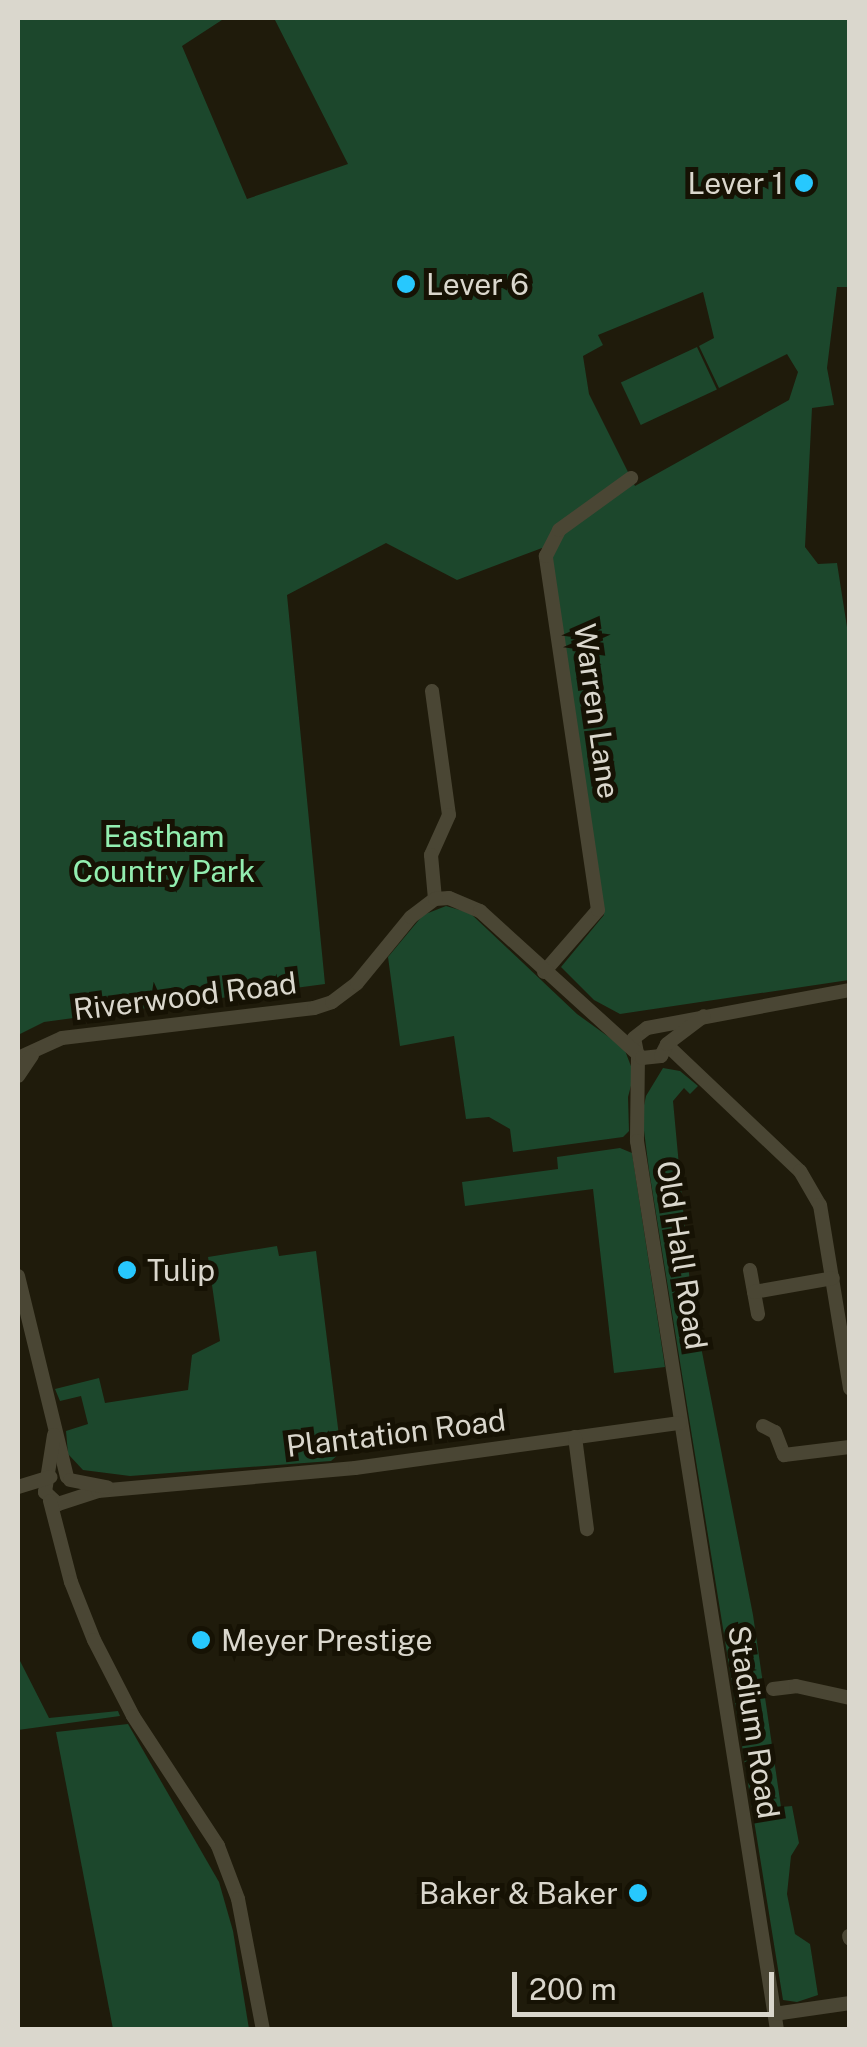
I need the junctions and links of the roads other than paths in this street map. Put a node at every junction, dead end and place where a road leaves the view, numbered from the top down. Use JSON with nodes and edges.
{"nodes":[{"id":1,"x":631,"y":478,"type":"dead end"},
{"id":2,"x":432,"y":691,"type":"dead end"},
{"id":3,"x":435,"y":899,"type":"junction"},
{"id":4,"x":544,"y":972,"type":"junction"},
{"id":5,"x":850,"y":990,"type":"edge"},
{"id":6,"x":704,"y":1016,"type":"junction"},
{"id":7,"x":603,"y":1024,"type":"junction"},
{"id":8,"x":648,"y":1027,"type":"junction"},
{"id":9,"x":44,"y":1044,"type":"junction"},
{"id":10,"x":667,"y":1044,"type":"junction"},
{"id":11,"x":638,"y":1055,"type":"junction"},
{"id":12,"x":18,"y":1058,"type":"edge"},
{"id":13,"x":657,"y":1059,"type":"junction"},
{"id":14,"x":692,"y":1071,"type":"junction"},
{"id":15,"x":18,"y":1076,"type":"edge"},
{"id":16,"x":638,"y":1096,"type":"junction"},
{"id":17,"x":750,"y":1270,"type":"dead end"},
{"id":18,"x":18,"y":1276,"type":"edge"},
{"id":19,"x":832,"y":1278,"type":"junction"},
{"id":20,"x":754,"y":1292,"type":"junction"},
{"id":21,"x":20,"y":1311,"type":"edge"},
{"id":22,"x":758,"y":1314,"type":"dead end"},
{"id":23,"x":846,"y":1340,"type":"edge"},
{"id":24,"x":850,"y":1389,"type":"edge"},
{"id":25,"x":680,"y":1424,"type":"junction"},
{"id":26,"x":764,"y":1426,"type":"dead end"},
{"id":27,"x":54,"y":1435,"type":"junction"},
{"id":28,"x":574,"y":1437,"type":"junction"},
{"id":29,"x":850,"y":1447,"type":"edge"},
{"id":30,"x":49,"y":1478,"type":"junction"},
{"id":31,"x":68,"y":1479,"type":"junction"},
{"id":32,"x":18,"y":1488,"type":"edge"},
{"id":33,"x":118,"y":1489,"type":"junction"},
{"id":34,"x":70,"y":1499,"type":"junction"},
{"id":35,"x":50,"y":1500,"type":"junction"},
{"id":36,"x":587,"y":1528,"type":"dead end"},
{"id":37,"x":65,"y":1552,"type":"junction"},
{"id":38,"x":773,"y":1689,"type":"dead end"},
{"id":39,"x":850,"y":1698,"type":"edge"},
{"id":40,"x":850,"y":2003,"type":"edge"},
{"id":41,"x":776,"y":2022,"type":"edge"},
{"id":42,"x":263,"y":2030,"type":"edge"}],
"edges":[{"from":1,"to":4,"type":"street","name":"Warren Lane"},
{"from":2,"to":3,"type":"street"},
{"from":3,"to":4,"type":"street"},
{"from":3,"to":9,"type":"street","name":"Riverwood Road"},
{"from":4,"to":7,"type":"street"},
{"from":5,"to":6,"type":"street"},
{"from":6,"to":8,"type":"street"},
{"from":6,"to":10,"type":"street"},
{"from":7,"to":8,"type":"street"},
{"from":7,"to":11,"type":"street"},
{"from":8,"to":10,"type":"street"},
{"from":8,"to":11,"type":"street"},
{"from":9,"to":12,"type":"street","name":"Riverwood Road"},
{"from":9,"to":15,"type":"street","name":"Riverwood Road"},
{"from":10,"to":13,"type":"street"},
{"from":10,"to":14,"type":"street"},
{"from":11,"to":13,"type":"street"},
{"from":11,"to":16,"type":"street","name":"Old Hall Road"},
{"from":13,"to":14,"type":"street"},
{"from":13,"to":16,"type":"street","name":"Old Hall Road"},
{"from":14,"to":19,"type":"street"},
{"from":16,"to":25,"type":"street","name":"Old Hall Road"},
{"from":17,"to":20,"type":"street"},
{"from":18,"to":21,"type":"street"},
{"from":19,"to":20,"type":"street"},
{"from":19,"to":23,"type":"street"},
{"from":20,"to":22,"type":"street"},
{"from":21,"to":27,"type":"street"},
{"from":23,"to":24,"type":"street"},
{"from":25,"to":28,"type":"street","name":"Plantation Road"},
{"from":25,"to":41,"type":"street","name":"Stadium Road"},
{"from":26,"to":29,"type":"street"},
{"from":27,"to":30,"type":"street"},
{"from":27,"to":31,"type":"street"},
{"from":28,"to":33,"type":"street","name":"Plantation Road"},
{"from":28,"to":36,"type":"street"},
{"from":30,"to":31,"type":"street"},
{"from":30,"to":32,"type":"street"},
{"from":30,"to":35,"type":"street"},
{"from":31,"to":33,"type":"street","name":"Plantation Road"},
{"from":31,"to":34,"type":"street"},
{"from":32,"to":35,"type":"street"},
{"from":33,"to":34,"type":"street","name":"Plantation Road"},
{"from":34,"to":35,"type":"street"},
{"from":34,"to":37,"type":"street"},
{"from":35,"to":37,"type":"street"},
{"from":37,"to":42,"type":"street"},
{"from":38,"to":39,"type":"street"},
{"from":40,"to":41,"type":"street"}]}
